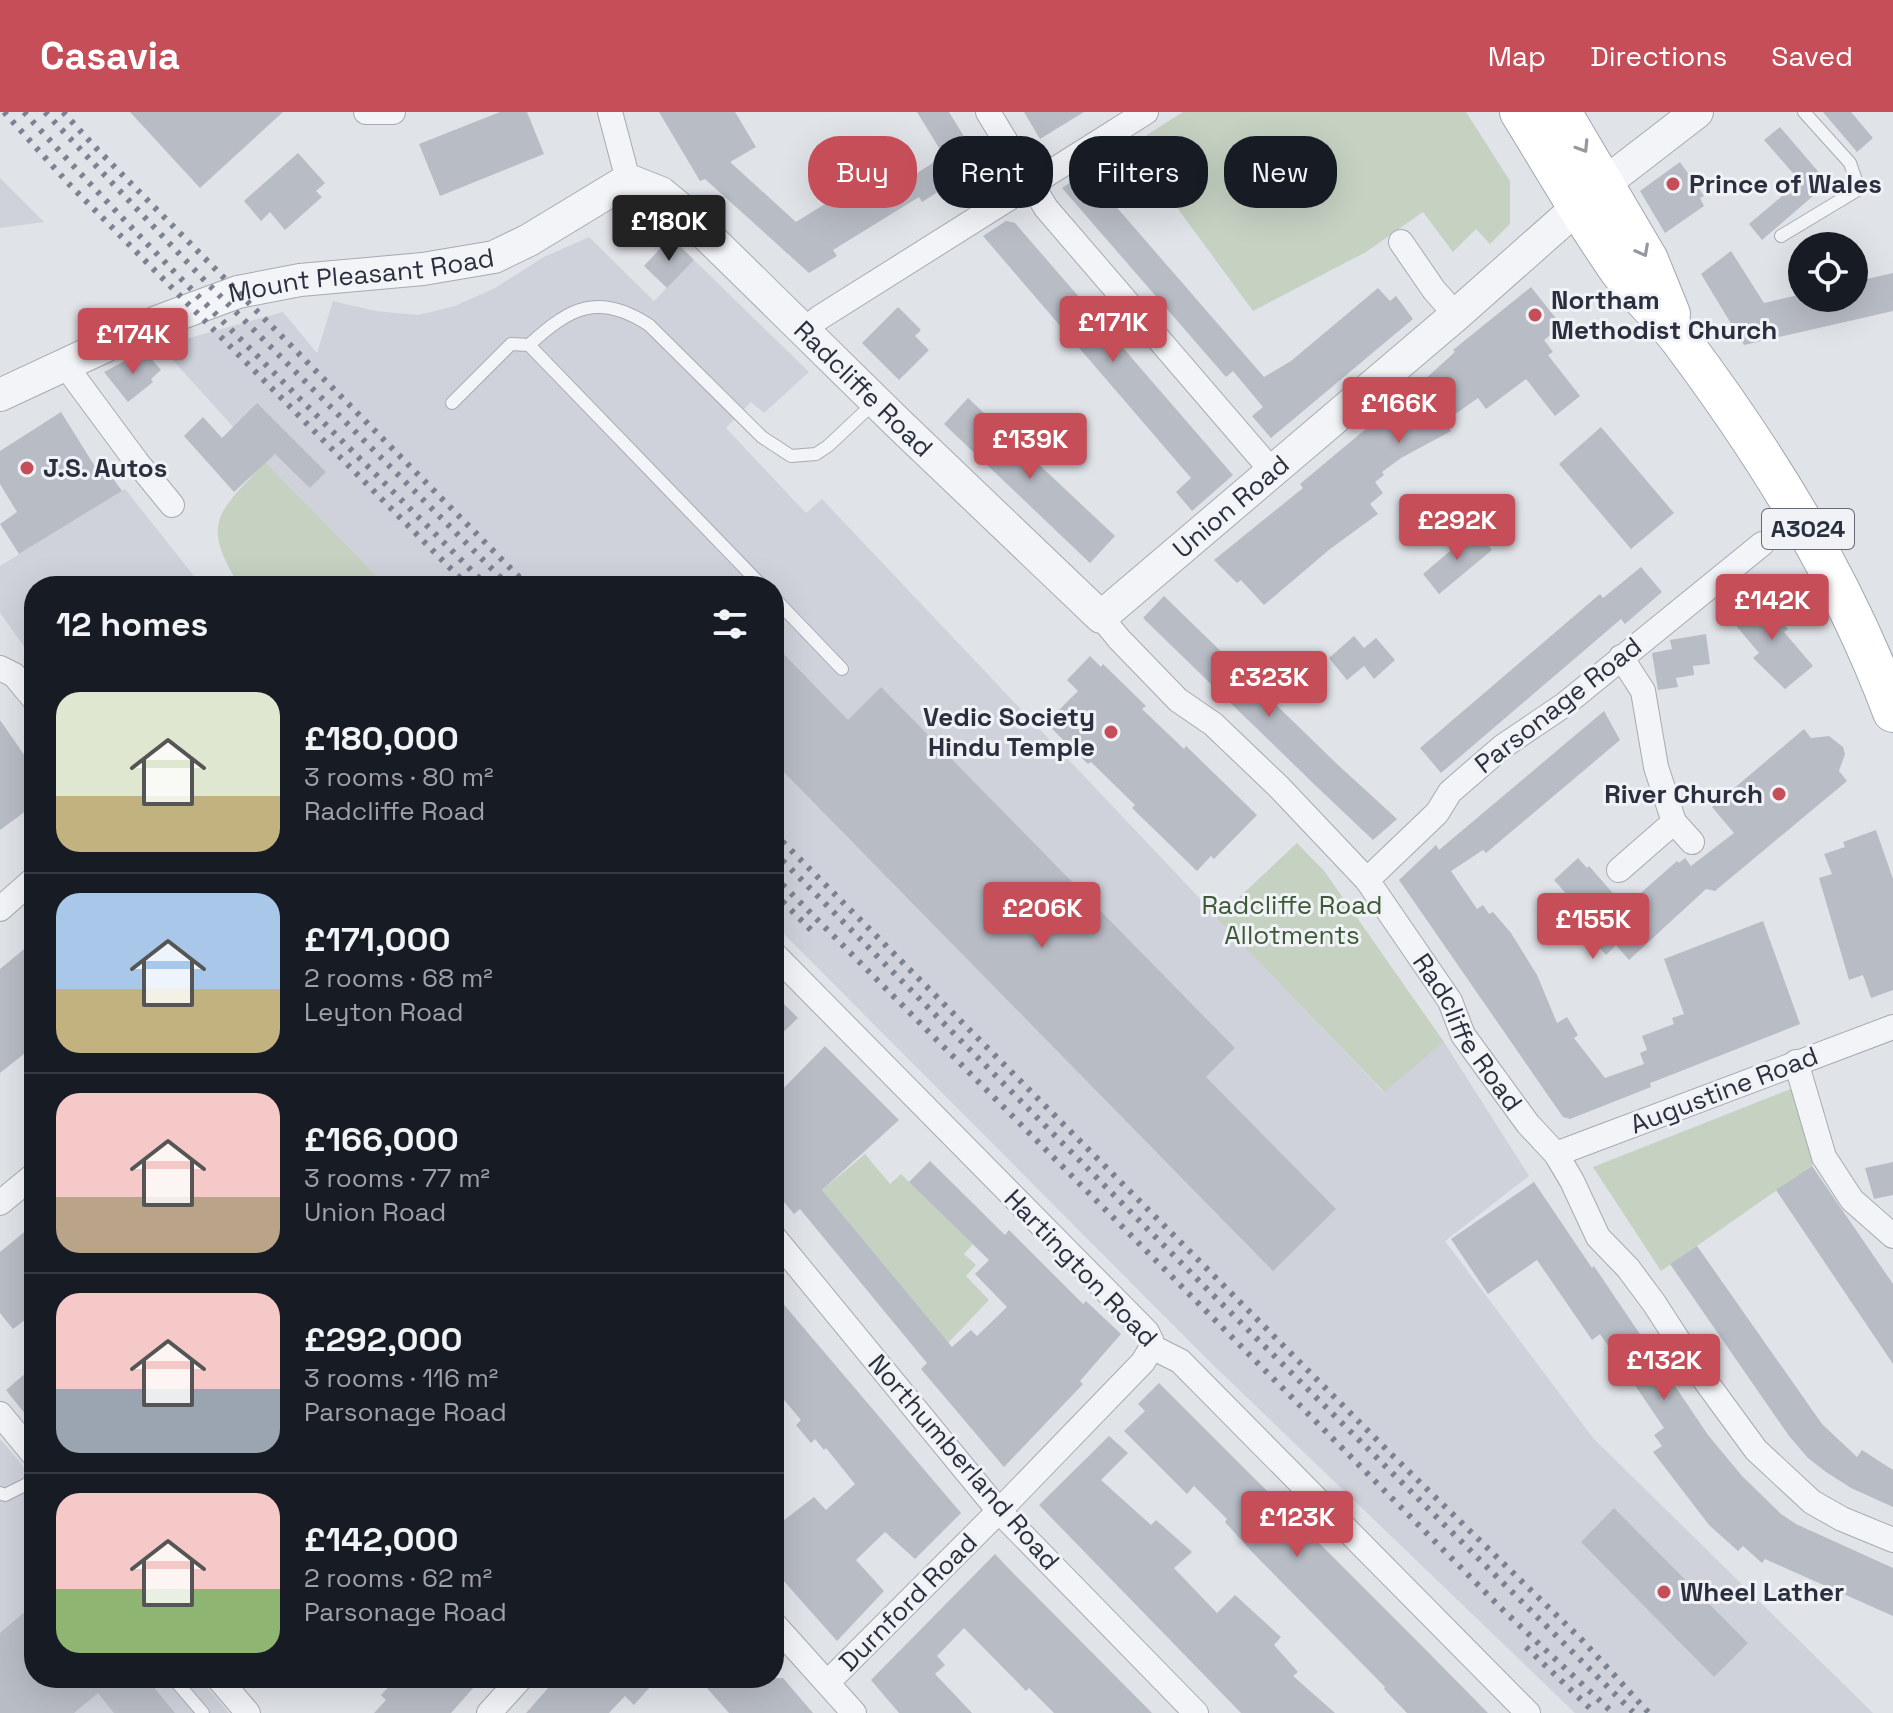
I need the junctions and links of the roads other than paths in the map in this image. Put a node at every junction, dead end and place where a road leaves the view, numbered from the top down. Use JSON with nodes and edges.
{"nodes":[{"id":1,"x":366,"y":112,"type":"edge"},
{"id":2,"x":393,"y":112,"type":"edge"},
{"id":3,"x":610,"y":112,"type":"edge"},
{"id":4,"x":988,"y":112,"type":"edge"},
{"id":5,"x":1146,"y":112,"type":"edge"},
{"id":6,"x":1520,"y":112,"type":"edge"},
{"id":7,"x":1561,"y":112,"type":"edge"},
{"id":8,"x":1697,"y":112,"type":"edge"},
{"id":9,"x":1804,"y":112,"type":"edge"},
{"id":10,"x":1002,"y":136,"type":"edge"},
{"id":11,"x":1053,"y":170,"type":"edge"},
{"id":12,"x":628,"y":180,"type":"junction"},
{"id":13,"x":1591,"y":194,"type":"junction"},
{"id":14,"x":992,"y":208,"type":"edge"},
{"id":15,"x":1046,"y":208,"type":"edge"},
{"id":16,"x":1781,"y":236,"type":"dead end"},
{"id":17,"x":1401,"y":242,"type":"dead end"},
{"id":18,"x":1456,"y":315,"type":"junction"},
{"id":19,"x":804,"y":330,"type":"junction"},
{"id":20,"x":529,"y":345,"type":"junction"},
{"id":21,"x":65,"y":365,"type":"junction"},
{"id":22,"x":0,"y":395,"type":"edge"},
{"id":23,"x":876,"y":401,"type":"junction"},
{"id":24,"x":452,"y":403,"type":"dead end"},
{"id":25,"x":1272,"y":471,"type":"junction"},
{"id":26,"x":167,"y":488,"type":"dead end"},
{"id":27,"x":1762,"y":544,"type":"dead end"},
{"id":28,"x":752,"y":576,"type":"edge"},
{"id":29,"x":784,"y":608,"type":"edge"},
{"id":30,"x":1101,"y":617,"type":"junction"},
{"id":31,"x":1621,"y":657,"type":"junction"},
{"id":32,"x":0,"y":668,"type":"edge"},
{"id":33,"x":842,"y":669,"type":"dead end"},
{"id":34,"x":24,"y":687,"type":"edge"},
{"id":35,"x":1893,"y":712,"type":"edge"},
{"id":36,"x":1674,"y":822,"type":"junction"},
{"id":37,"x":1692,"y":842,"type":"dead end"},
{"id":38,"x":1619,"y":870,"type":"dead end"},
{"id":39,"x":1367,"y":880,"type":"junction"},
{"id":40,"x":24,"y":888,"type":"edge"},
{"id":41,"x":0,"y":909,"type":"edge"},
{"id":42,"x":784,"y":964,"type":"edge"},
{"id":43,"x":1893,"y":1027,"type":"edge"},
{"id":44,"x":1796,"y":1062,"type":"junction"},
{"id":45,"x":1556,"y":1154,"type":"junction"},
{"id":46,"x":24,"y":1183,"type":"edge"},
{"id":47,"x":0,"y":1203,"type":"edge"},
{"id":48,"x":1893,"y":1236,"type":"edge"},
{"id":49,"x":784,"y":1249,"type":"edge"},
{"id":50,"x":1152,"y":1347,"type":"junction"},
{"id":51,"x":0,"y":1414,"type":"edge"},
{"id":52,"x":24,"y":1443,"type":"edge"},
{"id":53,"x":24,"y":1484,"type":"edge"},
{"id":54,"x":0,"y":1493,"type":"edge"},
{"id":55,"x":999,"y":1511,"type":"junction"},
{"id":56,"x":1893,"y":1540,"type":"edge"},
{"id":57,"x":784,"y":1635,"type":"edge"},
{"id":58,"x":828,"y":1682,"type":"junction"},
{"id":59,"x":182,"y":1688,"type":"edge"},
{"id":60,"x":227,"y":1688,"type":"edge"},
{"id":61,"x":512,"y":1688,"type":"edge"},
{"id":62,"x":852,"y":1712,"type":"edge"},
{"id":63,"x":203,"y":1713,"type":"edge"},
{"id":64,"x":248,"y":1713,"type":"edge"},
{"id":65,"x":489,"y":1713,"type":"edge"},
{"id":66,"x":1196,"y":1713,"type":"edge"},
{"id":67,"x":1528,"y":1713,"type":"edge"}],
"edges":[{"from":1,"to":2,"type":"street"},
{"from":3,"to":12,"type":"street"},
{"from":4,"to":10,"type":"street"},
{"from":5,"to":11,"type":"street"},
{"from":6,"to":13,"type":"main road","number":"A3024"},
{"from":7,"to":13,"type":"main road","number":"A3024","one_way":true},
{"from":8,"to":13,"type":"street","name":"Union Road"},
{"from":9,"to":16,"type":"lane"},
{"from":12,"to":19,"type":"street","name":"Radcliffe Road"},
{"from":12,"to":21,"type":"street","name":"Mount Pleasant Road"},
{"from":13,"to":18,"type":"street","name":"Union Road"},
{"from":13,"to":35,"type":"main road","number":"A3024"},
{"from":14,"to":19,"type":"street"},
{"from":15,"to":25,"type":"street"},
{"from":17,"to":18,"type":"street"},
{"from":18,"to":25,"type":"street","name":"Union Road"},
{"from":19,"to":23,"type":"street","name":"Radcliffe Road"},
{"from":20,"to":23,"type":"lane"},
{"from":20,"to":24,"type":"lane"},
{"from":20,"to":28,"type":"lane"},
{"from":21,"to":22,"type":"street","name":"Mount Pleasant Road"},
{"from":21,"to":26,"type":"street"},
{"from":23,"to":30,"type":"street","name":"Radcliffe Road"},
{"from":25,"to":30,"type":"street","name":"Union Road"},
{"from":27,"to":31,"type":"street","name":"Parsonage Road"},
{"from":29,"to":33,"type":"lane"},
{"from":30,"to":39,"type":"street","name":"Radcliffe Road"},
{"from":31,"to":36,"type":"street"},
{"from":31,"to":39,"type":"street","name":"Parsonage Road"},
{"from":32,"to":34,"type":"street"},
{"from":36,"to":37,"type":"street"},
{"from":36,"to":38,"type":"street"},
{"from":39,"to":45,"type":"street","name":"Radcliffe Road"},
{"from":40,"to":41,"type":"street"},
{"from":42,"to":50,"type":"street","name":"Hartington Road"},
{"from":43,"to":44,"type":"street","name":"Augustine Road"},
{"from":44,"to":45,"type":"street","name":"Augustine Road"},
{"from":44,"to":48,"type":"street"},
{"from":45,"to":56,"type":"street","name":"Radcliffe Road"},
{"from":46,"to":47,"type":"street"},
{"from":49,"to":55,"type":"street","name":"Northumberland Road"},
{"from":50,"to":55,"type":"street","name":"Durnford Road"},
{"from":50,"to":67,"type":"street","name":"Hartington Road"},
{"from":51,"to":52,"type":"street"},
{"from":53,"to":54,"type":"lane"},
{"from":55,"to":58,"type":"street","name":"Durnford Road"},
{"from":55,"to":66,"type":"street","name":"Northumberland Road"},
{"from":57,"to":58,"type":"street"},
{"from":58,"to":62,"type":"street"},
{"from":59,"to":63,"type":"lane"},
{"from":60,"to":64,"type":"street"},
{"from":61,"to":65,"type":"street"}]}
